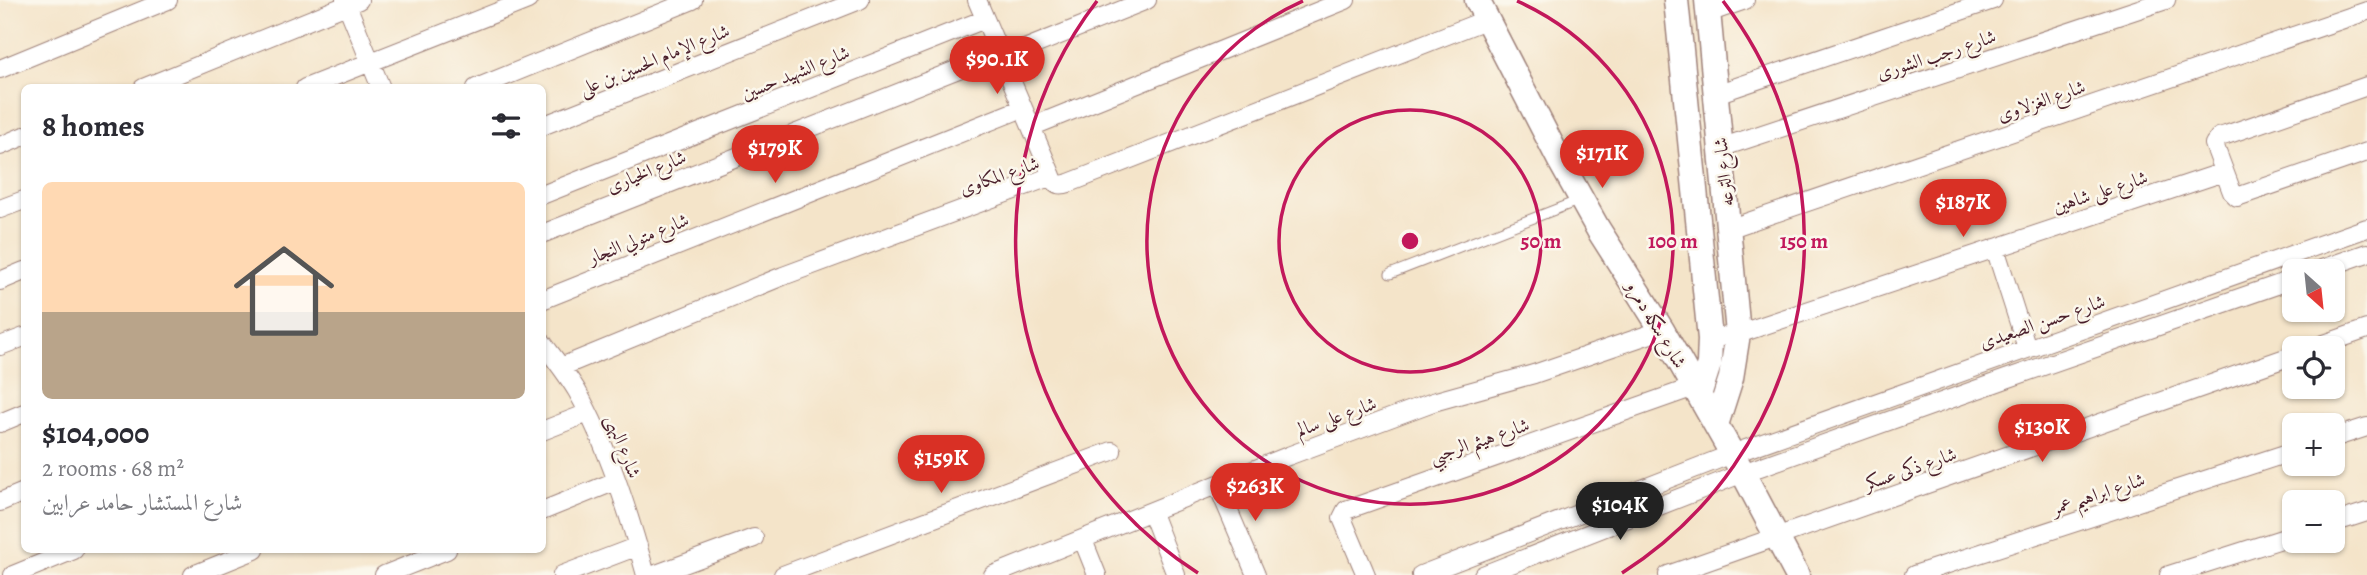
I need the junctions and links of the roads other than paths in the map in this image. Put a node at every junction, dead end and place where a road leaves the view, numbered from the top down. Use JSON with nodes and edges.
{"nodes":[{"id":1,"x":168,"y":0,"type":"edge"},
{"id":2,"x":528,"y":0,"type":"edge"},
{"id":3,"x":693,"y":0,"type":"edge"},
{"id":4,"x":860,"y":0,"type":"edge"},
{"id":5,"x":977,"y":0,"type":"edge"},
{"id":6,"x":1147,"y":0,"type":"edge"},
{"id":7,"x":1346,"y":0,"type":"edge"},
{"id":8,"x":1676,"y":0,"type":"edge"},
{"id":9,"x":1745,"y":0,"type":"edge"},
{"id":10,"x":1993,"y":0,"type":"edge"},
{"id":11,"x":2166,"y":0,"type":"edge"},
{"id":12,"x":350,"y":2,"type":"edge"},
{"id":13,"x":1708,"y":7,"type":"edge"},
{"id":14,"x":1482,"y":10,"type":"edge"},
{"id":15,"x":2367,"y":11,"type":"edge"},
{"id":16,"x":985,"y":19,"type":"junction"},
{"id":17,"x":1001,"y":56,"type":"junction"},
{"id":18,"x":370,"y":61,"type":"junction"},
{"id":19,"x":0,"y":69,"type":"edge"},
{"id":20,"x":153,"y":84,"type":"edge"},
{"id":21,"x":315,"y":84,"type":"edge"},
{"id":22,"x":379,"y":84,"type":"edge"},
{"id":23,"x":486,"y":84,"type":"edge"},
{"id":24,"x":2367,"y":86,"type":"edge"},
{"id":25,"x":1716,"y":94,"type":"junction"},
{"id":26,"x":1023,"y":108,"type":"junction"},
{"id":27,"x":546,"y":124,"type":"edge"},
{"id":28,"x":1031,"y":127,"type":"junction"},
{"id":29,"x":21,"y":137,"type":"edge"},
{"id":30,"x":0,"y":146,"type":"edge"},
{"id":31,"x":1720,"y":148,"type":"junction"},
{"id":32,"x":2367,"y":152,"type":"edge"},
{"id":33,"x":2224,"y":172,"type":"junction"},
{"id":34,"x":1052,"y":176,"type":"junction"},
{"id":35,"x":546,"y":193,"type":"edge"},
{"id":36,"x":1581,"y":200,"type":"junction"},
{"id":37,"x":21,"y":201,"type":"edge"},
{"id":38,"x":0,"y":209,"type":"edge"},
{"id":39,"x":2367,"y":228,"type":"edge"},
{"id":40,"x":1728,"y":229,"type":"junction"},
{"id":41,"x":546,"y":232,"type":"edge"},
{"id":42,"x":1995,"y":248,"type":"junction"},
{"id":43,"x":2367,"y":253,"type":"edge"},
{"id":44,"x":2345,"y":261,"type":"edge"},
{"id":45,"x":21,"y":272,"type":"edge"},
{"id":46,"x":1390,"y":274,"type":"dead end"},
{"id":47,"x":0,"y":281,"type":"edge"},
{"id":48,"x":2282,"y":283,"type":"edge"},
{"id":49,"x":546,"y":298,"type":"edge"},
{"id":50,"x":2367,"y":329,"type":"edge"},
{"id":51,"x":1662,"y":330,"type":"junction"},
{"id":52,"x":1738,"y":334,"type":"junction"},
{"id":53,"x":2345,"y":337,"type":"edge"},
{"id":54,"x":21,"y":338,"type":"edge"},
{"id":55,"x":1710,"y":339,"type":"junction"},
{"id":56,"x":0,"y":346,"type":"edge"},
{"id":57,"x":2027,"y":348,"type":"junction"},
{"id":58,"x":546,"y":350,"type":"edge"},
{"id":59,"x":1999,"y":358,"type":"junction"},
{"id":60,"x":2282,"y":359,"type":"edge"},
{"id":61,"x":561,"y":367,"type":"junction"},
{"id":62,"x":2006,"y":379,"type":"junction"},
{"id":63,"x":1697,"y":391,"type":"junction"},
{"id":64,"x":588,"y":413,"type":"junction"},
{"id":65,"x":21,"y":414,"type":"edge"},
{"id":66,"x":0,"y":423,"type":"edge"},
{"id":67,"x":1716,"y":425,"type":"junction"},
{"id":68,"x":2367,"y":427,"type":"edge"},
{"id":69,"x":546,"y":429,"type":"edge"},
{"id":70,"x":2345,"y":435,"type":"edge"},
{"id":71,"x":1112,"y":451,"type":"dead end"},
{"id":72,"x":2282,"y":455,"type":"edge"},
{"id":73,"x":1738,"y":464,"type":"junction"},
{"id":74,"x":616,"y":481,"type":"junction"},
{"id":75,"x":1218,"y":486,"type":"junction"},
{"id":76,"x":21,"y":493,"type":"edge"},
{"id":77,"x":0,"y":502,"type":"edge"},
{"id":78,"x":546,"y":509,"type":"edge"},
{"id":79,"x":2367,"y":512,"type":"edge"},
{"id":80,"x":1152,"y":513,"type":"junction"},
{"id":81,"x":2345,"y":519,"type":"edge"},
{"id":82,"x":1777,"y":537,"type":"junction"},
{"id":83,"x":754,"y":538,"type":"dead end"},
{"id":84,"x":2282,"y":539,"type":"edge"},
{"id":85,"x":1083,"y":540,"type":"junction"},
{"id":86,"x":638,"y":547,"type":"junction"},
{"id":87,"x":67,"y":553,"type":"edge"},
{"id":88,"x":248,"y":553,"type":"edge"},
{"id":89,"x":439,"y":553,"type":"edge"},
{"id":90,"x":1025,"y":569,"type":"edge"},
{"id":91,"x":13,"y":575,"type":"edge"},
{"id":92,"x":193,"y":575,"type":"edge"},
{"id":93,"x":384,"y":575,"type":"edge"},
{"id":94,"x":562,"y":575,"type":"edge"},
{"id":95,"x":646,"y":575,"type":"edge"},
{"id":96,"x":654,"y":575,"type":"edge"},
{"id":97,"x":783,"y":575,"type":"edge"},
{"id":98,"x":993,"y":575,"type":"edge"},
{"id":99,"x":1097,"y":575,"type":"edge"},
{"id":100,"x":1176,"y":575,"type":"edge"},
{"id":101,"x":1256,"y":575,"type":"edge"},
{"id":102,"x":1366,"y":575,"type":"edge"},
{"id":103,"x":1421,"y":575,"type":"edge"},
{"id":104,"x":1483,"y":575,"type":"edge"},
{"id":105,"x":1668,"y":575,"type":"edge"},
{"id":106,"x":1797,"y":575,"type":"edge"},
{"id":107,"x":1914,"y":575,"type":"edge"},
{"id":108,"x":2169,"y":575,"type":"edge"}],
"edges":[{"from":1,"to":19,"type":"street"},
{"from":2,"to":18,"type":"street"},
{"from":3,"to":23,"type":"street"},
{"from":4,"to":27,"type":"street","name":"شارع الإمام الحسين بن على"},
{"from":5,"to":16,"type":"street"},
{"from":6,"to":17,"type":"street","name":"شارع الخيارى"},
{"from":7,"to":28,"type":"street"},
{"from":8,"to":55,"type":"main road","name":"شارع الترعه"},
{"from":9,"to":13,"type":"street"},
{"from":10,"to":25,"type":"street"},
{"from":11,"to":31,"type":"street","name":"شارع رجب الشورى"},
{"from":12,"to":18,"type":"street"},
{"from":12,"to":20,"type":"street"},
{"from":13,"to":25,"type":"main road","name":"شارع الترعه"},
{"from":14,"to":34,"type":"street","name":"شارع المكاوى"},
{"from":14,"to":36,"type":"main road","name":"شارع سكه دمرو"},
{"from":15,"to":40,"type":"street","name":"شارع الغزلاوى"},
{"from":16,"to":17,"type":"street"},
{"from":16,"to":35,"type":"street","name":"شارع الشهيد حسين"},
{"from":17,"to":26,"type":"street"},
{"from":17,"to":41,"type":"street","name":"شارع الخيارى"},
{"from":18,"to":21,"type":"street"},
{"from":18,"to":22,"type":"street"},
{"from":24,"to":33,"type":"street"},
{"from":25,"to":31,"type":"main road","name":"شارع الترعه"},
{"from":26,"to":28,"type":"street"},
{"from":26,"to":49,"type":"street","name":"شارع متولي النجار"},
{"from":28,"to":34,"type":"street"},
{"from":29,"to":30,"type":"street"},
{"from":31,"to":40,"type":"main road","name":"شارع الترعه"},
{"from":32,"to":33,"type":"street"},
{"from":33,"to":42,"type":"street","name":"شارع على شاهين"},
{"from":34,"to":61,"type":"street","name":"شارع المكاوى"},
{"from":36,"to":46,"type":"lane"},
{"from":36,"to":51,"type":"main road","name":"شارع سكه دمرو"},
{"from":37,"to":38,"type":"street"},
{"from":39,"to":57,"type":"street","name":"شارع حسن الصعيدى"},
{"from":40,"to":52,"type":"main road","name":"شارع الترعه"},
{"from":42,"to":52,"type":"street","name":"شارع على شاهين"},
{"from":42,"to":57,"type":"street"},
{"from":43,"to":44,"type":"street"},
{"from":45,"to":47,"type":"street"},
{"from":48,"to":62,"type":"street"},
{"from":50,"to":53,"type":"street"},
{"from":51,"to":63,"type":"main road","name":"شارع سكه دمرو"},
{"from":51,"to":75,"type":"street","name":"شارع على سالم"},
{"from":52,"to":55,"type":"street","name":"شارع على شاهين"},
{"from":52,"to":67,"type":"main road","name":"شارع الترعه"},
{"from":54,"to":56,"type":"street"},
{"from":55,"to":63,"type":"main road","name":"شارع الترعه"},
{"from":57,"to":59,"type":"street","name":"شارع حسن الصعيدى"},
{"from":58,"to":61,"type":"street","name":"شارع البهى"},
{"from":59,"to":62,"type":"street"},
{"from":59,"to":73,"type":"street","name":"شارع حسن الصعيدى"},
{"from":60,"to":82,"type":"street","name":"شارع ذكى عسكر"},
{"from":61,"to":64,"type":"street","name":"شارع البهى"},
{"from":62,"to":73,"type":"street"},
{"from":63,"to":67,"type":"main road","name":"شارع سكه دمرو"},
{"from":63,"to":102,"type":"street","name":"شارع هيثم الرجبي"},
{"from":64,"to":69,"type":"street"},
{"from":64,"to":74,"type":"street","name":"شارع البهى"},
{"from":65,"to":66,"type":"street"},
{"from":67,"to":73,"type":"main road","name":"شارع سكه دمرو"},
{"from":68,"to":70,"type":"street"},
{"from":71,"to":97,"type":"street"},
{"from":72,"to":107,"type":"street","name":"شارع ابراهيم عمر"},
{"from":73,"to":82,"type":"main road","name":"شارع سكه دمرو"},
{"from":73,"to":103,"type":"street"},
{"from":73,"to":104,"type":"street"},
{"from":74,"to":78,"type":"street"},
{"from":74,"to":86,"type":"street","name":"شارع البهى"},
{"from":75,"to":80,"type":"street","name":"شارع على سالم"},
{"from":75,"to":101,"type":"street"},
{"from":76,"to":77,"type":"street"},
{"from":79,"to":81,"type":"street"},
{"from":80,"to":85,"type":"street","name":"شارع على سالم"},
{"from":80,"to":100,"type":"street"},
{"from":82,"to":105,"type":"street","name":"شارع ذكى عسكر"},
{"from":82,"to":106,"type":"main road","name":"شارع سكه دمرو"},
{"from":83,"to":96,"type":"street"},
{"from":84,"to":108,"type":"street"},
{"from":85,"to":90,"type":"street","name":"شارع على سالم"},
{"from":85,"to":99,"type":"street"},
{"from":86,"to":94,"type":"street"},
{"from":86,"to":95,"type":"street","name":"شارع البهى"},
{"from":87,"to":91,"type":"street"},
{"from":88,"to":92,"type":"street"},
{"from":89,"to":93,"type":"street"},
{"from":90,"to":98,"type":"street","name":"شارع على سالم"}]}
